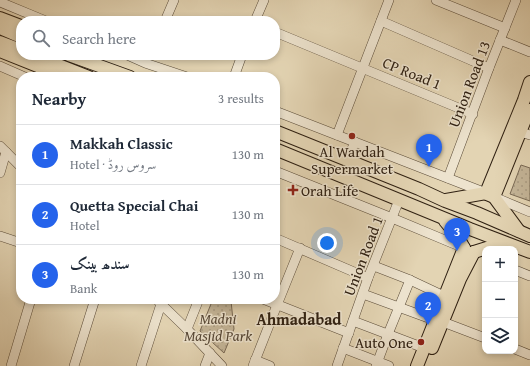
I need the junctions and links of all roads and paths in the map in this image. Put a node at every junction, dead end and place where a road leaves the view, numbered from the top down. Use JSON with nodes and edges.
{"nodes":[{"id":1,"x":174,"y":0,"type":"edge"},
{"id":2,"x":264,"y":0,"type":"edge"},
{"id":3,"x":389,"y":0,"type":"edge"},
{"id":4,"x":436,"y":0,"type":"edge"},
{"id":5,"x":516,"y":0,"type":"edge"},
{"id":6,"x":0,"y":2,"type":"edge"},
{"id":7,"x":34,"y":16,"type":"edge"},
{"id":8,"x":167,"y":16,"type":"edge"},
{"id":9,"x":257,"y":16,"type":"edge"},
{"id":10,"x":0,"y":18,"type":"edge"},
{"id":11,"x":381,"y":21,"type":"junction"},
{"id":12,"x":16,"y":24,"type":"edge"},
{"id":13,"x":0,"y":28,"type":"edge"},
{"id":14,"x":505,"y":28,"type":"junction"},
{"id":15,"x":280,"y":34,"type":"edge"},
{"id":16,"x":16,"y":35,"type":"edge"},
{"id":17,"x":500,"y":40,"type":"junction"},
{"id":18,"x":0,"y":42,"type":"edge"},
{"id":19,"x":16,"y":48,"type":"edge"},
{"id":20,"x":0,"y":52,"type":"edge"},
{"id":21,"x":530,"y":52,"type":"edge"},
{"id":22,"x":16,"y":58,"type":"edge"},
{"id":23,"x":21,"y":60,"type":"edge"},
{"id":24,"x":46,"y":60,"type":"edge"},
{"id":25,"x":83,"y":60,"type":"edge"},
{"id":26,"x":102,"y":60,"type":"edge"},
{"id":27,"x":149,"y":60,"type":"edge"},
{"id":28,"x":240,"y":60,"type":"edge"},
{"id":29,"x":0,"y":66,"type":"edge"},
{"id":30,"x":363,"y":68,"type":"junction"},
{"id":31,"x":489,"y":68,"type":"junction"},
{"id":32,"x":52,"y":72,"type":"edge"},
{"id":33,"x":77,"y":72,"type":"edge"},
{"id":34,"x":116,"y":72,"type":"edge"},
{"id":35,"x":127,"y":72,"type":"edge"},
{"id":36,"x":176,"y":72,"type":"edge"},
{"id":37,"x":236,"y":72,"type":"edge"},
{"id":38,"x":16,"y":73,"type":"edge"},
{"id":39,"x":530,"y":82,"type":"edge"},
{"id":40,"x":530,"y":107,"type":"edge"},
{"id":41,"x":280,"y":113,"type":"edge"},
{"id":42,"x":473,"y":114,"type":"junction"},
{"id":43,"x":280,"y":133,"type":"edge"},
{"id":44,"x":525,"y":134,"type":"edge"},
{"id":45,"x":337,"y":135,"type":"junction"},
{"id":46,"x":355,"y":142,"type":"junction"},
{"id":47,"x":3,"y":149,"type":"edge"},
{"id":48,"x":280,"y":151,"type":"edge"},
{"id":49,"x":347,"y":160,"type":"junction"},
{"id":50,"x":16,"y":162,"type":"edge"},
{"id":51,"x":0,"y":173,"type":"edge"},
{"id":52,"x":280,"y":173,"type":"edge"},
{"id":53,"x":448,"y":178,"type":"junction"},
{"id":54,"x":490,"y":195,"type":"junction"},
{"id":55,"x":399,"y":200,"type":"junction"},
{"id":56,"x":445,"y":201,"type":"junction"},
{"id":57,"x":530,"y":212,"type":"edge"},
{"id":58,"x":392,"y":218,"type":"junction"},
{"id":59,"x":443,"y":218,"type":"junction"},
{"id":60,"x":519,"y":231,"type":"junction"},
{"id":61,"x":0,"y":236,"type":"edge"},
{"id":62,"x":530,"y":236,"type":"edge"},
{"id":63,"x":280,"y":240,"type":"edge"},
{"id":64,"x":16,"y":241,"type":"edge"},
{"id":65,"x":510,"y":245,"type":"junction"},
{"id":66,"x":300,"y":248,"type":"junction"},
{"id":67,"x":474,"y":252,"type":"edge"},
{"id":68,"x":530,"y":252,"type":"edge"},
{"id":69,"x":374,"y":266,"type":"junction"},
{"id":70,"x":518,"y":271,"type":"edge"},
{"id":71,"x":530,"y":276,"type":"edge"},
{"id":72,"x":368,"y":278,"type":"junction"},
{"id":73,"x":456,"y":278,"type":"junction"},
{"id":74,"x":410,"y":280,"type":"junction"},
{"id":75,"x":363,"y":294,"type":"junction"},
{"id":76,"x":280,"y":296,"type":"edge"},
{"id":77,"x":444,"y":296,"type":"junction"},
{"id":78,"x":30,"y":304,"type":"edge"},
{"id":79,"x":93,"y":304,"type":"edge"},
{"id":80,"x":157,"y":304,"type":"edge"},
{"id":81,"x":160,"y":304,"type":"edge"},
{"id":82,"x":197,"y":304,"type":"edge"},
{"id":83,"x":276,"y":305,"type":"joint"},
{"id":84,"x":399,"y":307,"type":"junction"},
{"id":85,"x":353,"y":321,"type":"junction"},
{"id":86,"x":439,"y":321,"type":"junction"},
{"id":87,"x":187,"y":329,"type":"junction"},
{"id":88,"x":349,"y":333,"type":"junction"},
{"id":89,"x":388,"y":334,"type":"junction"},
{"id":90,"x":482,"y":337,"type":"edge"},
{"id":91,"x":343,"y":348,"type":"junction"},
{"id":92,"x":424,"y":348,"type":"junction"},
{"id":93,"x":518,"y":350,"type":"edge"},
{"id":94,"x":210,"y":353,"type":"junction"},
{"id":95,"x":530,"y":355,"type":"edge"},
{"id":96,"x":254,"y":363,"type":"edge"},
{"id":97,"x":377,"y":364,"type":"edge"},
{"id":98,"x":11,"y":366,"type":"edge"},
{"id":99,"x":74,"y":366,"type":"edge"},
{"id":100,"x":141,"y":366,"type":"edge"},
{"id":101,"x":205,"y":366,"type":"edge"},
{"id":102,"x":222,"y":366,"type":"edge"},
{"id":103,"x":270,"y":366,"type":"edge"},
{"id":104,"x":337,"y":366,"type":"edge"},
{"id":105,"x":389,"y":366,"type":"edge"},
{"id":106,"x":416,"y":366,"type":"edge"},
{"id":107,"x":425,"y":366,"type":"edge"}],
"edges":[{"from":1,"to":8,"type":"street"},
{"from":2,"to":9,"type":"street"},
{"from":3,"to":11,"type":"street"},
{"from":4,"to":14,"type":"street"},
{"from":5,"to":14,"type":"street","name":"Union Road 13"},
{"from":6,"to":7,"type":"street"},
{"from":10,"to":12,"type":"main road"},
{"from":11,"to":30,"type":"street"},
{"from":11,"to":31,"type":"street"},
{"from":13,"to":16,"type":"main road"},
{"from":14,"to":17,"type":"street","name":"Union Road 13"},
{"from":15,"to":30,"type":"street","name":"CP Road 1"},
{"from":17,"to":21,"type":"street"},
{"from":17,"to":31,"type":"street","name":"Union Road 13"},
{"from":18,"to":19,"type":"main road"},
{"from":20,"to":22,"type":"main road"},
{"from":23,"to":32,"type":"main road"},
{"from":24,"to":33,"type":"main road"},
{"from":25,"to":34,"type":"main road"},
{"from":26,"to":35,"type":"main road"},
{"from":27,"to":36,"type":"street"},
{"from":28,"to":37,"type":"street"},
{"from":29,"to":38,"type":"street"},
{"from":30,"to":42,"type":"street","name":"CP Road 1"},
{"from":30,"to":45,"type":"street"},
{"from":31,"to":42,"type":"street","name":"Union Road 13"},
{"from":39,"to":54,"type":"main road"},
{"from":40,"to":44,"type":"main road"},
{"from":41,"to":45,"type":"street"},
{"from":42,"to":53,"type":"street","name":"Union Road 13"},
{"from":43,"to":49,"type":"main road"},
{"from":44,"to":54,"type":"main road"},
{"from":45,"to":46,"type":"street"},
{"from":46,"to":49,"type":"street"},
{"from":46,"to":53,"type":"street"},
{"from":47,"to":50,"type":"street"},
{"from":47,"to":51,"type":"street"},
{"from":48,"to":55,"type":"main road"},
{"from":49,"to":56,"type":"main road"},
{"from":52,"to":58,"type":"street"},
{"from":53,"to":54,"type":"street"},
{"from":54,"to":56,"type":"main road"},
{"from":54,"to":57,"type":"street"},
{"from":54,"to":60,"type":"main road"},
{"from":55,"to":58,"type":"street","name":"Union Road 1"},
{"from":55,"to":59,"type":"main road"},
{"from":56,"to":60,"type":"main road"},
{"from":58,"to":67,"type":"street"},
{"from":58,"to":69,"type":"street","name":"Union Road 1"},
{"from":59,"to":65,"type":"main road"},
{"from":59,"to":67,"type":"main road"},
{"from":60,"to":62,"type":"main road"},
{"from":61,"to":64,"type":"street"},
{"from":63,"to":66,"type":"street"},
{"from":65,"to":67,"type":"main road"},
{"from":65,"to":68,"type":"main road"},
{"from":66,"to":72,"type":"street"},
{"from":66,"to":76,"type":"street"},
{"from":67,"to":73,"type":"main road"},
{"from":69,"to":72,"type":"street","name":"Union Road 1"},
{"from":69,"to":74,"type":"street"},
{"from":70,"to":71,"type":"street"},
{"from":72,"to":75,"type":"street","name":"Union Road 1"},
{"from":73,"to":77,"type":"main road"},
{"from":73,"to":86,"type":"main road"},
{"from":74,"to":77,"type":"street"},
{"from":74,"to":84,"type":"street"},
{"from":75,"to":84,"type":"street"},
{"from":75,"to":85,"type":"street","name":"Union Road 1"},
{"from":77,"to":86,"type":"main road"},
{"from":78,"to":98,"type":"street"},
{"from":79,"to":99,"type":"street"},
{"from":80,"to":100,"type":"street"},
{"from":81,"to":87,"type":"street"},
{"from":82,"to":87,"type":"street"},
{"from":83,"to":88,"type":"street"},
{"from":83,"to":96,"type":"street"},
{"from":84,"to":86,"type":"street"},
{"from":84,"to":89,"type":"street"},
{"from":85,"to":88,"type":"street","name":"Union Road 1"},
{"from":85,"to":89,"type":"street"},
{"from":86,"to":90,"type":"street"},
{"from":86,"to":92,"type":"main road"},
{"from":86,"to":107,"type":"main road"},
{"from":87,"to":94,"type":"street"},
{"from":88,"to":91,"type":"street","name":"Union Road 1"},
{"from":89,"to":92,"type":"street"},
{"from":89,"to":97,"type":"street"},
{"from":91,"to":97,"type":"street"},
{"from":91,"to":104,"type":"street","name":"Union Road 1"},
{"from":92,"to":106,"type":"main road"},
{"from":93,"to":95,"type":"street"},
{"from":94,"to":101,"type":"street"},
{"from":94,"to":102,"type":"street"},
{"from":96,"to":103,"type":"street"},
{"from":97,"to":105,"type":"street"}]}
